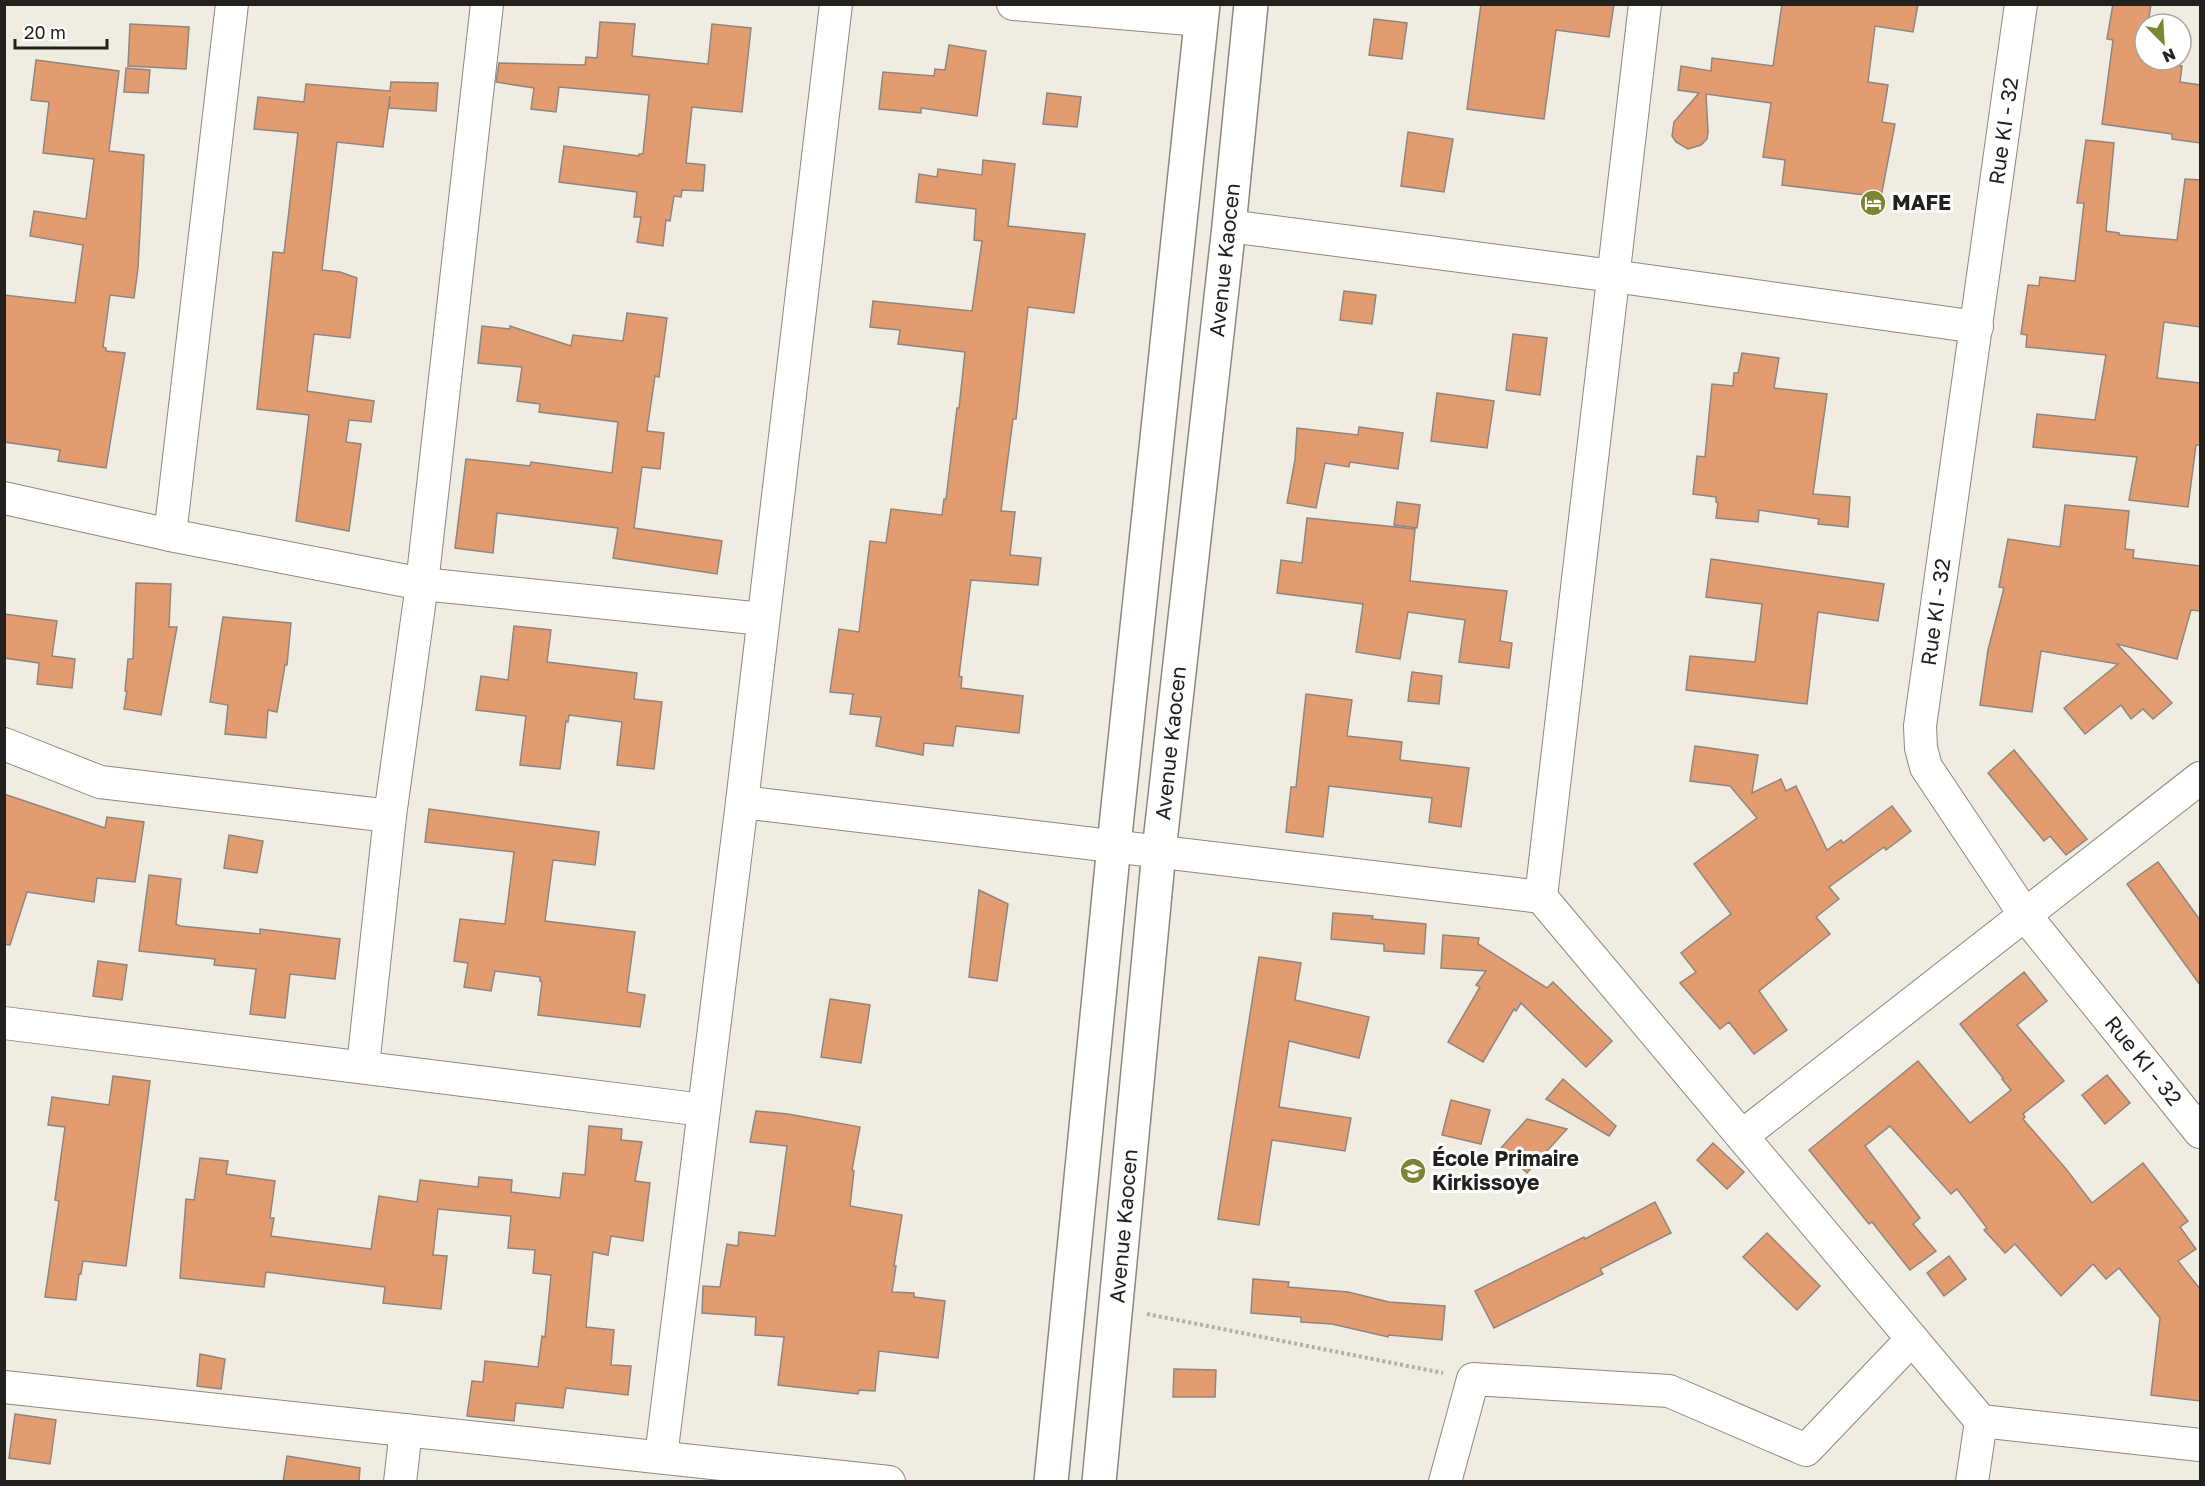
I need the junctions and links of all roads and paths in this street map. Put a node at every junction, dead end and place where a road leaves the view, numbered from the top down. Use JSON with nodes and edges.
{"nodes":[{"id":1,"x":232,"y":4,"type":"edge"},
{"id":2,"x":487,"y":4,"type":"edge"},
{"id":3,"x":836,"y":4,"type":"edge"},
{"id":4,"x":1013,"y":4,"type":"edge"},
{"id":5,"x":1251,"y":4,"type":"edge"},
{"id":6,"x":1646,"y":4,"type":"edge"},
{"id":7,"x":2021,"y":4,"type":"edge"},
{"id":8,"x":1202,"y":12,"type":"edge"},
{"id":9,"x":1229,"y":226,"type":"junction"},
{"id":10,"x":1613,"y":276,"type":"junction"},
{"id":11,"x":1977,"y":327,"type":"junction"},
{"id":12,"x":4,"y":498,"type":"edge"},
{"id":13,"x":170,"y":535,"type":"junction"},
{"id":14,"x":422,"y":584,"type":"junction"},
{"id":15,"x":763,"y":619,"type":"junction"},
{"id":16,"x":4,"y":744,"type":"edge"},
{"id":17,"x":2200,"y":778,"type":"edge"},
{"id":18,"x":742,"y":802,"type":"junction"},
{"id":19,"x":390,"y":816,"type":"junction"},
{"id":20,"x":1114,"y":845,"type":"junction"},
{"id":21,"x":1159,"y":851,"type":"junction"},
{"id":22,"x":1541,"y":897,"type":"junction"},
{"id":23,"x":2025,"y":915,"type":"junction"},
{"id":24,"x":4,"y":1023,"type":"edge"},
{"id":25,"x":363,"y":1066,"type":"junction"},
{"id":26,"x":703,"y":1110,"type":"junction"},
{"id":27,"x":2200,"y":1132,"type":"edge"},
{"id":28,"x":1742,"y":1136,"type":"junction"},
{"id":29,"x":1116,"y":1308,"type":"junction"},
{"id":30,"x":1912,"y":1339,"type":"junction"},
{"id":31,"x":1473,"y":1379,"type":"junction"},
{"id":32,"x":4,"y":1387,"type":"edge"},
{"id":33,"x":1981,"y":1421,"type":"junction"},
{"id":34,"x":406,"y":1430,"type":"junction"},
{"id":35,"x":2200,"y":1445,"type":"edge"},
{"id":36,"x":661,"y":1457,"type":"junction"},
{"id":37,"x":400,"y":1482,"type":"edge"},
{"id":38,"x":889,"y":1482,"type":"edge"},
{"id":39,"x":1051,"y":1482,"type":"edge"},
{"id":40,"x":1099,"y":1482,"type":"edge"},
{"id":41,"x":1445,"y":1482,"type":"edge"},
{"id":42,"x":1972,"y":1482,"type":"edge"}],
"edges":[{"from":1,"to":13,"type":"street"},
{"from":2,"to":14,"type":"street"},
{"from":3,"to":15,"type":"street"},
{"from":4,"to":8,"type":"street"},
{"from":5,"to":9,"type":"highway","name":"Avenue Kaocen"},
{"from":6,"to":10,"type":"street"},
{"from":7,"to":11,"type":"street","name":"Rue KI - 32"},
{"from":8,"to":20,"type":"highway"},
{"from":9,"to":10,"type":"street"},
{"from":9,"to":21,"type":"highway","name":"Avenue Kaocen"},
{"from":10,"to":11,"type":"street"},
{"from":10,"to":22,"type":"street"},
{"from":11,"to":23,"type":"street","name":"Rue KI - 32"},
{"from":12,"to":13,"type":"street"},
{"from":13,"to":14,"type":"street"},
{"from":14,"to":15,"type":"street"},
{"from":14,"to":19,"type":"street"},
{"from":15,"to":18,"type":"street"},
{"from":16,"to":19,"type":"street"},
{"from":17,"to":23,"type":"street"},
{"from":18,"to":20,"type":"street"},
{"from":18,"to":26,"type":"street"},
{"from":19,"to":25,"type":"street"},
{"from":20,"to":21,"type":"street"},
{"from":20,"to":39,"type":"highway"},
{"from":21,"to":22,"type":"street"},
{"from":21,"to":29,"type":"highway","name":"Avenue Kaocen"},
{"from":22,"to":28,"type":"street"},
{"from":23,"to":27,"type":"street","name":"Rue KI - 32"},
{"from":23,"to":28,"type":"street"},
{"from":24,"to":25,"type":"street"},
{"from":25,"to":26,"type":"street"},
{"from":26,"to":36,"type":"street"},
{"from":28,"to":30,"type":"street"},
{"from":29,"to":31,"type":"path"},
{"from":29,"to":40,"type":"highway","name":"Avenue Kaocen"},
{"from":30,"to":31,"type":"street"},
{"from":30,"to":33,"type":"street"},
{"from":31,"to":41,"type":"street"},
{"from":32,"to":34,"type":"street"},
{"from":33,"to":35,"type":"street"},
{"from":33,"to":42,"type":"street"},
{"from":34,"to":36,"type":"street"},
{"from":34,"to":37,"type":"street"},
{"from":36,"to":38,"type":"street"}]}
